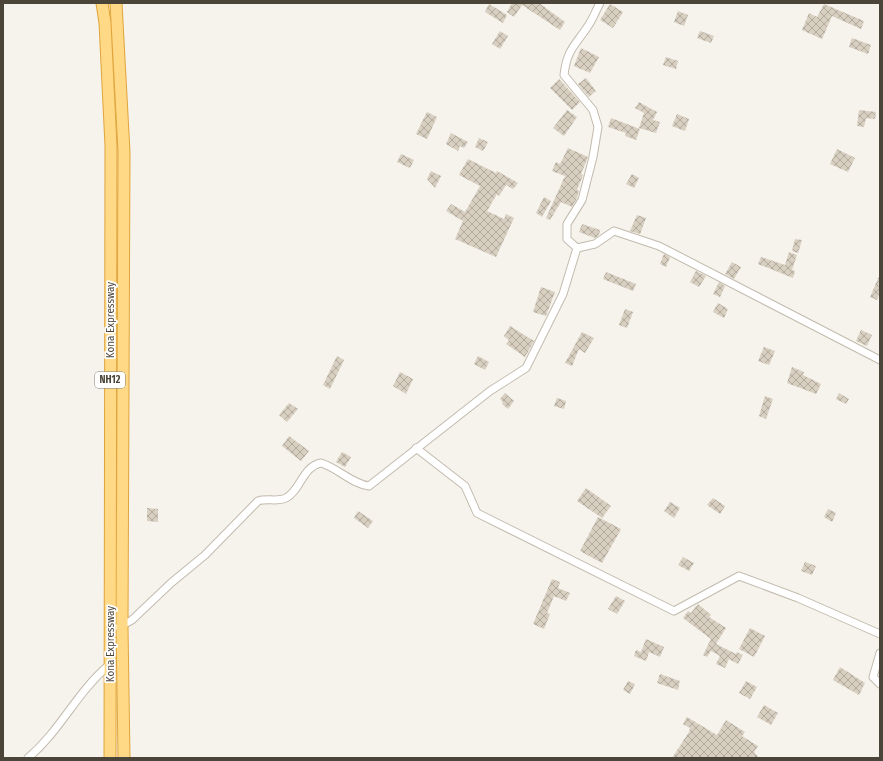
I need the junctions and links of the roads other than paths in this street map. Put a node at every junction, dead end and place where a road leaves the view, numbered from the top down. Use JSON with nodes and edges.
{"nodes":[{"id":1,"x":102,"y":3,"type":"edge"},
{"id":2,"x":116,"y":3,"type":"edge"},
{"id":3,"x":600,"y":3,"type":"edge"},
{"id":4,"x":577,"y":248,"type":"junction"},
{"id":5,"x":880,"y":360,"type":"edge"},
{"id":6,"x":416,"y":448,"type":"junction"},
{"id":7,"x":110,"y":627,"type":"junction"},
{"id":8,"x":122,"y":627,"type":"junction"},
{"id":9,"x":880,"y":634,"type":"edge"},
{"id":10,"x":880,"y":653,"type":"edge"},
{"id":11,"x":110,"y":665,"type":"junction"},
{"id":12,"x":880,"y":684,"type":"edge"},
{"id":13,"x":28,"y":758,"type":"edge"},
{"id":14,"x":110,"y":758,"type":"edge"},
{"id":15,"x":124,"y":758,"type":"edge"}],
"edges":[{"from":1,"to":7,"type":"highway","name":"Kona Expressway","number":"NH12"},
{"from":2,"to":8,"type":"highway","name":"Kona Expressway","number":"NH12"},
{"from":3,"to":4,"type":"street"},
{"from":4,"to":5,"type":"street"},
{"from":4,"to":6,"type":"street"},
{"from":6,"to":8,"type":"street"},
{"from":6,"to":9,"type":"street"},
{"from":7,"to":8,"type":"street"},
{"from":7,"to":11,"type":"highway","name":"Kona Expressway","number":"NH12"},
{"from":8,"to":15,"type":"highway","name":"Kona Expressway","number":"NH12"},
{"from":10,"to":12,"type":"street"},
{"from":11,"to":13,"type":"street"},
{"from":11,"to":14,"type":"highway","name":"Kona Expressway","number":"NH12"}]}
